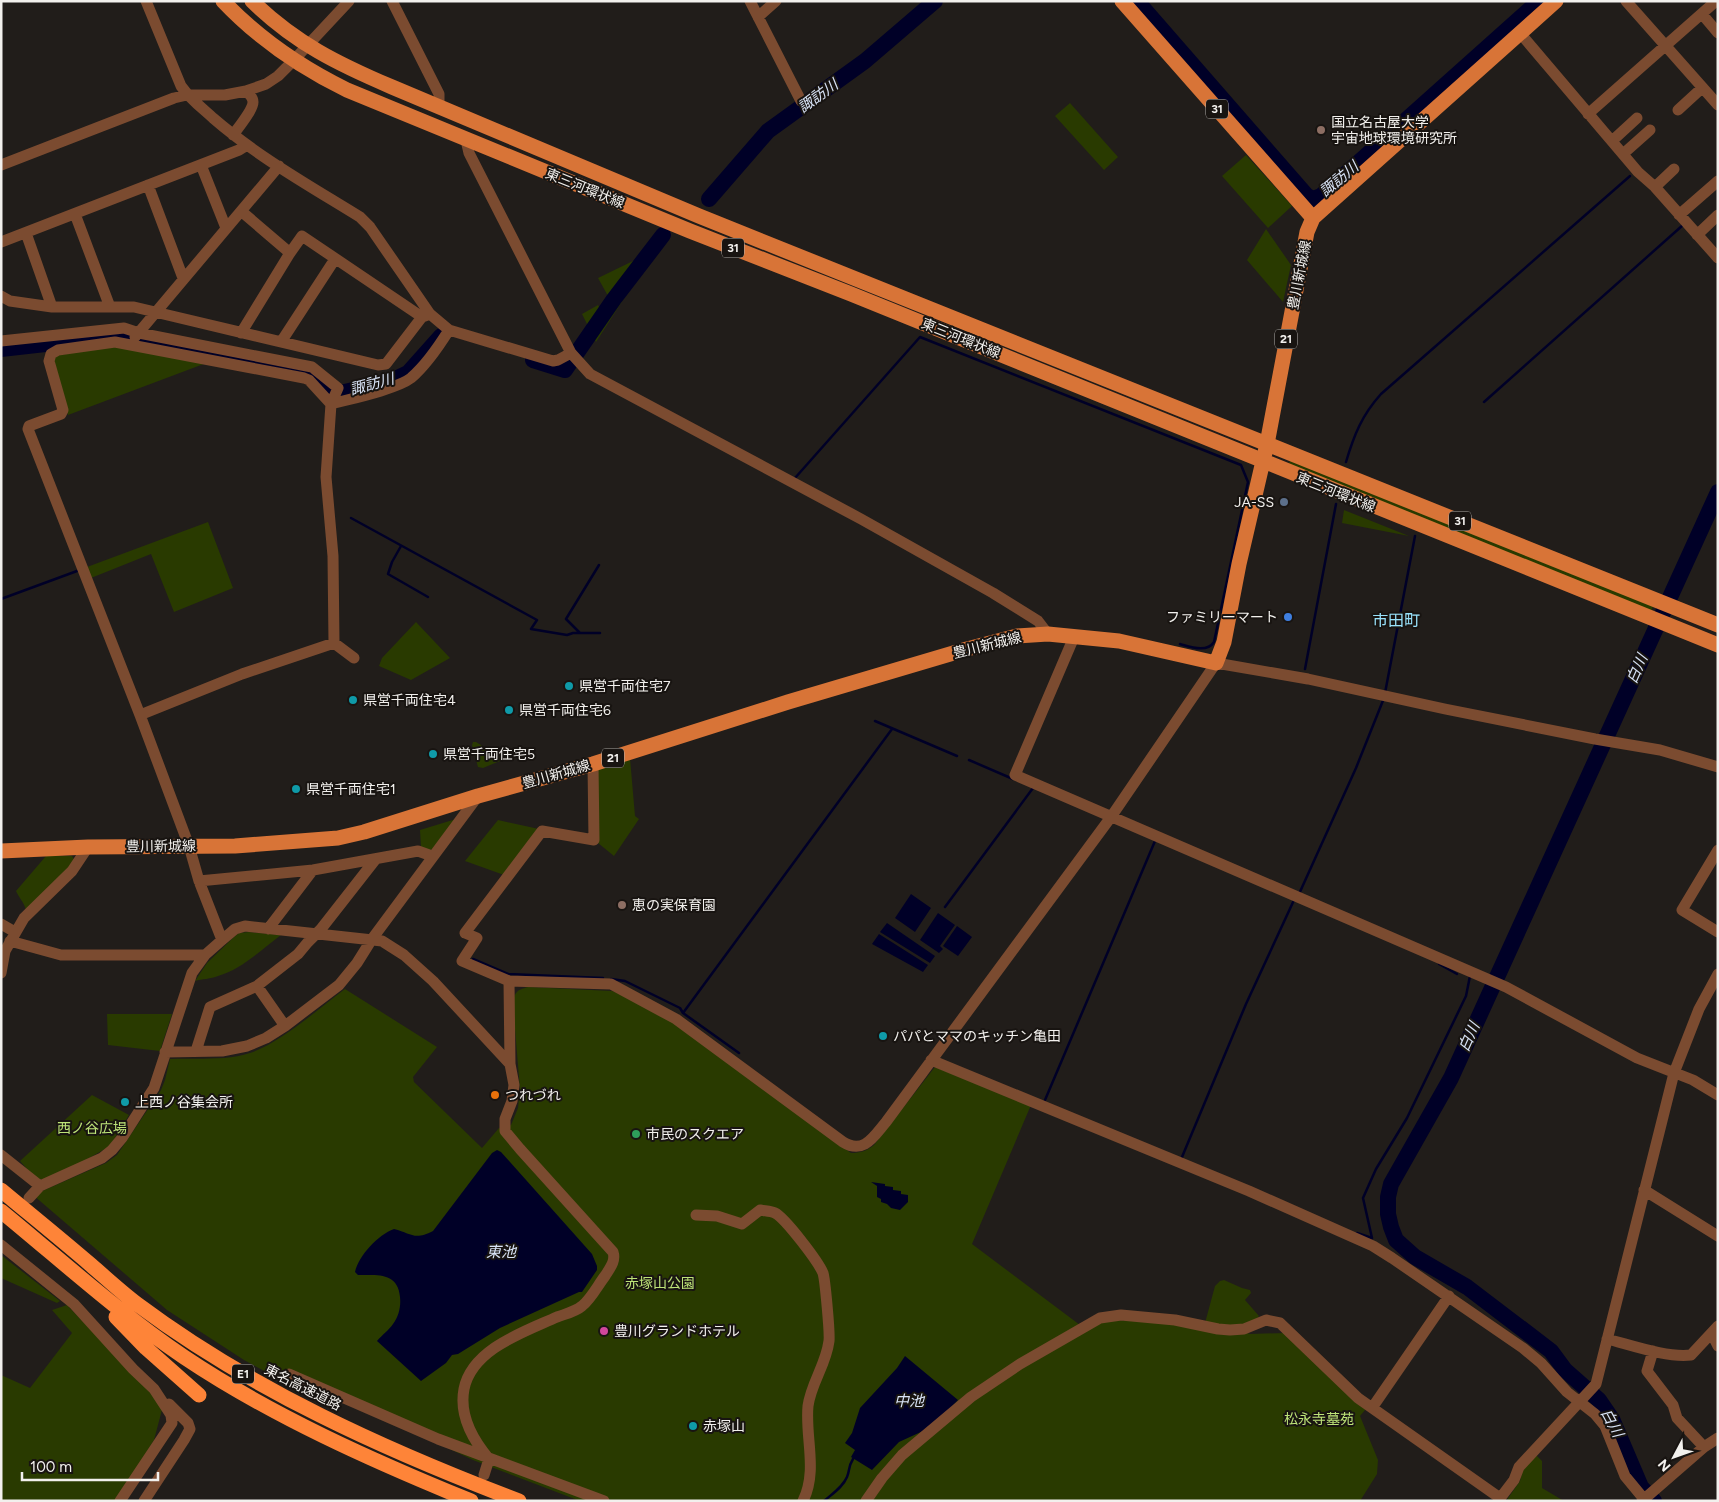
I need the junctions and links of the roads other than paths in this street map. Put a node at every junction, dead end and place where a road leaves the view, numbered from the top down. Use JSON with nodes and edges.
{"nodes":[{"id":1,"x":146,"y":1,"type":"edge"},
{"id":2,"x":223,"y":1,"type":"edge"},
{"id":3,"x":252,"y":1,"type":"edge"},
{"id":4,"x":349,"y":1,"type":"edge"},
{"id":5,"x":392,"y":1,"type":"edge"},
{"id":6,"x":750,"y":1,"type":"edge"},
{"id":7,"x":776,"y":1,"type":"edge"},
{"id":8,"x":1122,"y":1,"type":"edge"},
{"id":9,"x":1556,"y":1,"type":"edge"},
{"id":10,"x":1626,"y":1,"type":"edge"},
{"id":11,"x":1716,"y":1,"type":"edge"},
{"id":12,"x":1702,"y":14,"type":"junction"},
{"id":13,"x":758,"y":17,"type":"junction"},
{"id":14,"x":1718,"y":33,"type":"edge"},
{"id":15,"x":1520,"y":34,"type":"junction"},
{"id":16,"x":308,"y":46,"type":"junction"},
{"id":17,"x":1666,"y":46,"type":"junction"},
{"id":18,"x":293,"y":61,"type":"junction"},
{"id":19,"x":1702,"y":88,"type":"junction"},
{"id":20,"x":246,"y":91,"type":"junction"},
{"id":21,"x":187,"y":95,"type":"junction"},
{"id":22,"x":801,"y":101,"type":"dead end"},
{"id":23,"x":1718,"y":105,"type":"edge"},
{"id":24,"x":439,"y":107,"type":"junction"},
{"id":25,"x":1678,"y":110,"type":"dead end"},
{"id":26,"x":1588,"y":114,"type":"junction"},
{"id":27,"x":1637,"y":118,"type":"dead end"},
{"id":28,"x":1650,"y":130,"type":"dead end"},
{"id":29,"x":233,"y":135,"type":"junction"},
{"id":30,"x":466,"y":140,"type":"junction"},
{"id":31,"x":1612,"y":141,"type":"junction"},
{"id":32,"x":247,"y":145,"type":"junction"},
{"id":33,"x":1623,"y":154,"type":"junction"},
{"id":34,"x":1,"y":165,"type":"edge"},
{"id":35,"x":201,"y":165,"type":"junction"},
{"id":36,"x":279,"y":166,"type":"junction"},
{"id":37,"x":1674,"y":169,"type":"dead end"},
{"id":38,"x":1718,"y":182,"type":"edge"},
{"id":39,"x":148,"y":185,"type":"junction"},
{"id":40,"x":1655,"y":187,"type":"junction"},
{"id":41,"x":241,"y":211,"type":"junction"},
{"id":42,"x":75,"y":214,"type":"junction"},
{"id":43,"x":1679,"y":215,"type":"junction"},
{"id":44,"x":1718,"y":215,"type":"edge"},
{"id":45,"x":1313,"y":218,"type":"junction"},
{"id":46,"x":226,"y":228,"type":"junction"},
{"id":47,"x":26,"y":233,"type":"junction"},
{"id":48,"x":1697,"y":234,"type":"junction"},
{"id":49,"x":1,"y":242,"type":"edge"},
{"id":50,"x":290,"y":253,"type":"junction"},
{"id":51,"x":1718,"y":258,"type":"edge"},
{"id":52,"x":335,"y":259,"type":"junction"},
{"id":53,"x":183,"y":278,"type":"junction"},
{"id":54,"x":1,"y":296,"type":"edge"},
{"id":55,"x":52,"y":307,"type":"junction"},
{"id":56,"x":110,"y":307,"type":"junction"},
{"id":57,"x":154,"y":312,"type":"junction"},
{"id":58,"x":426,"y":316,"type":"junction"},
{"id":59,"x":449,"y":330,"type":"junction"},
{"id":60,"x":138,"y":333,"type":"junction"},
{"id":61,"x":241,"y":333,"type":"junction"},
{"id":62,"x":1,"y":342,"type":"edge"},
{"id":63,"x":281,"y":342,"type":"junction"},
{"id":64,"x":128,"y":344,"type":"junction"},
{"id":65,"x":571,"y":353,"type":"junction"},
{"id":66,"x":331,"y":404,"type":"junction"},
{"id":67,"x":1267,"y":444,"type":"junction"},
{"id":68,"x":1263,"y":462,"type":"junction"},
{"id":69,"x":1718,"y":626,"type":"edge"},
{"id":70,"x":1048,"y":634,"type":"junction"},
{"id":71,"x":1074,"y":637,"type":"junction"},
{"id":72,"x":334,"y":643,"type":"junction"},
{"id":73,"x":1718,"y":646,"type":"edge"},
{"id":74,"x":354,"y":658,"type":"dead end"},
{"id":75,"x":1216,"y":663,"type":"junction"},
{"id":76,"x":140,"y":715,"type":"junction"},
{"id":77,"x":594,"y":764,"type":"junction"},
{"id":78,"x":1718,"y":767,"type":"edge"},
{"id":79,"x":478,"y":796,"type":"junction"},
{"id":80,"x":1110,"y":816,"type":"junction"},
{"id":81,"x":189,"y":846,"type":"junction"},
{"id":82,"x":88,"y":847,"type":"junction"},
{"id":83,"x":1718,"y":850,"type":"edge"},
{"id":84,"x":1,"y":851,"type":"edge"},
{"id":85,"x":432,"y":856,"type":"junction"},
{"id":86,"x":375,"y":860,"type":"junction"},
{"id":87,"x":313,"y":870,"type":"junction"},
{"id":88,"x":199,"y":881,"type":"junction"},
{"id":89,"x":1,"y":924,"type":"edge"},
{"id":90,"x":268,"y":928,"type":"junction"},
{"id":91,"x":1718,"y":932,"type":"edge"},
{"id":92,"x":315,"y":934,"type":"junction"},
{"id":93,"x":13,"y":936,"type":"junction"},
{"id":94,"x":372,"y":939,"type":"junction"},
{"id":95,"x":222,"y":940,"type":"junction"},
{"id":96,"x":206,"y":955,"type":"junction"},
{"id":97,"x":1,"y":973,"type":"edge"},
{"id":98,"x":1718,"y":974,"type":"edge"},
{"id":99,"x":509,"y":981,"type":"junction"},
{"id":100,"x":257,"y":986,"type":"junction"},
{"id":101,"x":285,"y":1026,"type":"junction"},
{"id":102,"x":196,"y":1051,"type":"junction"},
{"id":103,"x":165,"y":1052,"type":"junction"},
{"id":104,"x":931,"y":1060,"type":"junction"},
{"id":105,"x":510,"y":1064,"type":"junction"},
{"id":106,"x":1674,"y":1073,"type":"junction"},
{"id":107,"x":1718,"y":1095,"type":"edge"},
{"id":108,"x":1,"y":1155,"type":"edge"},
{"id":109,"x":40,"y":1186,"type":"junction"},
{"id":110,"x":1644,"y":1190,"type":"junction"},
{"id":111,"x":4,"y":1191,"type":"edge"},
{"id":112,"x":29,"y":1198,"type":"dead end"},
{"id":113,"x":1,"y":1211,"type":"edge"},
{"id":114,"x":696,"y":1215,"type":"dead end"},
{"id":115,"x":1718,"y":1236,"type":"edge"},
{"id":116,"x":1,"y":1245,"type":"edge"},
{"id":117,"x":67,"y":1266,"type":"junction"},
{"id":118,"x":1449,"y":1296,"type":"junction"},
{"id":119,"x":1715,"y":1330,"type":"edge"},
{"id":120,"x":1607,"y":1339,"type":"junction"},
{"id":121,"x":1718,"y":1346,"type":"edge"},
{"id":122,"x":1653,"y":1351,"type":"junction"},
{"id":123,"x":288,"y":1374,"type":"dead end"},
{"id":124,"x":154,"y":1389,"type":"junction"},
{"id":125,"x":198,"y":1395,"type":"dead end"},
{"id":126,"x":1581,"y":1400,"type":"junction"},
{"id":127,"x":1372,"y":1408,"type":"junction"},
{"id":128,"x":1718,"y":1438,"type":"edge"},
{"id":129,"x":1704,"y":1447,"type":"junction"},
{"id":130,"x":490,"y":1459,"type":"junction"},
{"id":131,"x":484,"y":1475,"type":"dead end"},
{"id":132,"x":1499,"y":1500,"type":"edge"},
{"id":133,"x":1643,"y":1500,"type":"edge"},
{"id":134,"x":120,"y":1501,"type":"edge"},
{"id":135,"x":144,"y":1501,"type":"edge"},
{"id":136,"x":471,"y":1501,"type":"edge"},
{"id":137,"x":519,"y":1501,"type":"edge"},
{"id":138,"x":604,"y":1501,"type":"edge"},
{"id":139,"x":803,"y":1501,"type":"edge"},
{"id":140,"x":866,"y":1501,"type":"edge"}],
"edges":[{"from":1,"to":21,"type":"street"},
{"from":2,"to":18,"type":"main road","name":"東三河環状線","number":"31"},
{"from":3,"to":16,"type":"main road","name":"東三河環状線","number":"31"},
{"from":4,"to":16,"type":"street"},
{"from":5,"to":24,"type":"street"},
{"from":6,"to":13,"type":"street"},
{"from":7,"to":13,"type":"street"},
{"from":8,"to":45,"type":"main road","number":"31"},
{"from":9,"to":15,"type":"main road"},
{"from":10,"to":17,"type":"street"},
{"from":11,"to":12,"type":"street"},
{"from":12,"to":14,"type":"street"},
{"from":12,"to":17,"type":"street"},
{"from":13,"to":22,"type":"street"},
{"from":15,"to":26,"type":"street"},
{"from":15,"to":45,"type":"main road"},
{"from":16,"to":18,"type":"street"},
{"from":16,"to":24,"type":"main road","name":"東三河環状線","number":"31"},
{"from":17,"to":19,"type":"street"},
{"from":17,"to":26,"type":"street"},
{"from":18,"to":20,"type":"street"},
{"from":18,"to":30,"type":"main road","name":"東三河環状線","number":"31"},
{"from":19,"to":23,"type":"street"},
{"from":19,"to":25,"type":"street"},
{"from":20,"to":21,"type":"street"},
{"from":20,"to":29,"type":"street"},
{"from":21,"to":29,"type":"street"},
{"from":21,"to":34,"type":"street"},
{"from":24,"to":67,"type":"main road","name":"東三河環状線","number":"31"},
{"from":26,"to":31,"type":"street"},
{"from":27,"to":31,"type":"street"},
{"from":28,"to":33,"type":"street"},
{"from":29,"to":32,"type":"street"},
{"from":30,"to":65,"type":"street"},
{"from":30,"to":68,"type":"main road","name":"東三河環状線","number":"31"},
{"from":31,"to":33,"type":"street"},
{"from":32,"to":35,"type":"street"},
{"from":32,"to":36,"type":"street"},
{"from":33,"to":40,"type":"street"},
{"from":35,"to":39,"type":"street"},
{"from":35,"to":46,"type":"street"},
{"from":36,"to":41,"type":"street"},
{"from":36,"to":58,"type":"street"},
{"from":37,"to":40,"type":"street"},
{"from":38,"to":43,"type":"street"},
{"from":39,"to":42,"type":"street"},
{"from":39,"to":53,"type":"street"},
{"from":40,"to":43,"type":"street"},
{"from":41,"to":46,"type":"street"},
{"from":41,"to":50,"type":"street"},
{"from":42,"to":47,"type":"street"},
{"from":42,"to":56,"type":"street"},
{"from":43,"to":48,"type":"street"},
{"from":44,"to":48,"type":"street"},
{"from":45,"to":67,"type":"main road","name":"豊川新城線","number":"21"},
{"from":46,"to":53,"type":"street"},
{"from":47,"to":49,"type":"street"},
{"from":47,"to":55,"type":"street"},
{"from":48,"to":51,"type":"street"},
{"from":50,"to":52,"type":"street"},
{"from":50,"to":61,"type":"street"},
{"from":52,"to":58,"type":"street"},
{"from":52,"to":63,"type":"street"},
{"from":53,"to":57,"type":"street"},
{"from":54,"to":55,"type":"street"},
{"from":55,"to":56,"type":"street"},
{"from":56,"to":57,"type":"street"},
{"from":57,"to":60,"type":"street"},
{"from":57,"to":61,"type":"street"},
{"from":58,"to":59,"type":"street"},
{"from":58,"to":63,"type":"street"},
{"from":59,"to":65,"type":"street"},
{"from":59,"to":66,"type":"street"},
{"from":60,"to":62,"type":"street"},
{"from":60,"to":64,"type":"street"},
{"from":60,"to":66,"type":"street"},
{"from":61,"to":63,"type":"street"},
{"from":64,"to":66,"type":"street"},
{"from":64,"to":76,"type":"street"},
{"from":65,"to":70,"type":"street"},
{"from":66,"to":72,"type":"street"},
{"from":67,"to":68,"type":"main road","name":"豊川新城線","number":"21"},
{"from":67,"to":69,"type":"main road","name":"東三河環状線","number":"31"},
{"from":68,"to":73,"type":"main road","name":"東三河環状線","number":"31"},
{"from":68,"to":75,"type":"main road","name":"豊川新城線","number":"21"},
{"from":70,"to":71,"type":"main road","name":"豊川新城線","number":"21"},
{"from":70,"to":77,"type":"main road","name":"豊川新城線","number":"21"},
{"from":71,"to":75,"type":"main road","name":"豊川新城線","number":"21"},
{"from":71,"to":80,"type":"street"},
{"from":72,"to":74,"type":"street"},
{"from":72,"to":76,"type":"street"},
{"from":75,"to":78,"type":"street"},
{"from":75,"to":80,"type":"street"},
{"from":76,"to":81,"type":"street"},
{"from":77,"to":79,"type":"main road","name":"豊川新城線","number":"21"},
{"from":77,"to":99,"type":"street"},
{"from":79,"to":81,"type":"main road","name":"豊川新城線","number":"21"},
{"from":79,"to":85,"type":"street"},
{"from":80,"to":104,"type":"street"},
{"from":80,"to":106,"type":"street"},
{"from":81,"to":82,"type":"main road","name":"豊川新城線","number":"21"},
{"from":81,"to":88,"type":"street"},
{"from":82,"to":84,"type":"main road","name":"豊川新城線","number":"21"},
{"from":82,"to":93,"type":"street"},
{"from":83,"to":91,"type":"street"},
{"from":85,"to":86,"type":"street"},
{"from":85,"to":94,"type":"street"},
{"from":86,"to":87,"type":"street"},
{"from":86,"to":92,"type":"street"},
{"from":87,"to":88,"type":"street"},
{"from":87,"to":90,"type":"street"},
{"from":88,"to":95,"type":"street"},
{"from":89,"to":93,"type":"street"},
{"from":90,"to":92,"type":"street"},
{"from":90,"to":95,"type":"street"},
{"from":92,"to":94,"type":"street"},
{"from":92,"to":100,"type":"street"},
{"from":93,"to":96,"type":"street"},
{"from":93,"to":97,"type":"street"},
{"from":94,"to":101,"type":"street"},
{"from":94,"to":105,"type":"street"},
{"from":95,"to":96,"type":"street"},
{"from":96,"to":103,"type":"street"},
{"from":98,"to":106,"type":"street"},
{"from":99,"to":104,"type":"street"},
{"from":99,"to":105,"type":"street"},
{"from":100,"to":101,"type":"street"},
{"from":100,"to":102,"type":"street"},
{"from":101,"to":102,"type":"street"},
{"from":102,"to":103,"type":"street"},
{"from":103,"to":109,"type":"street"},
{"from":104,"to":118,"type":"street"},
{"from":105,"to":130,"type":"street"},
{"from":106,"to":107,"type":"street"},
{"from":106,"to":110,"type":"street"},
{"from":108,"to":109,"type":"street"},
{"from":109,"to":112,"type":"street"},
{"from":110,"to":115,"type":"street"},
{"from":110,"to":120,"type":"street"},
{"from":111,"to":137,"type":"highway","name":"東名高速道路","number":"E1"},
{"from":113,"to":117,"type":"highway","number":"E1"},
{"from":114,"to":139,"type":"street"},
{"from":116,"to":124,"type":"street"},
{"from":117,"to":125,"type":"highway"},
{"from":117,"to":136,"type":"highway","number":"E1"},
{"from":118,"to":126,"type":"street"},
{"from":118,"to":127,"type":"street"},
{"from":119,"to":121,"type":"street"},
{"from":119,"to":122,"type":"street"},
{"from":120,"to":122,"type":"street"},
{"from":120,"to":126,"type":"street"},
{"from":122,"to":129,"type":"street"},
{"from":123,"to":130,"type":"street"},
{"from":124,"to":134,"type":"street"},
{"from":124,"to":135,"type":"street"},
{"from":126,"to":132,"type":"street"},
{"from":126,"to":133,"type":"street"},
{"from":127,"to":132,"type":"street"},
{"from":127,"to":140,"type":"street"},
{"from":128,"to":129,"type":"street"},
{"from":129,"to":133,"type":"street"},
{"from":130,"to":131,"type":"street"},
{"from":130,"to":138,"type":"street"}]}
